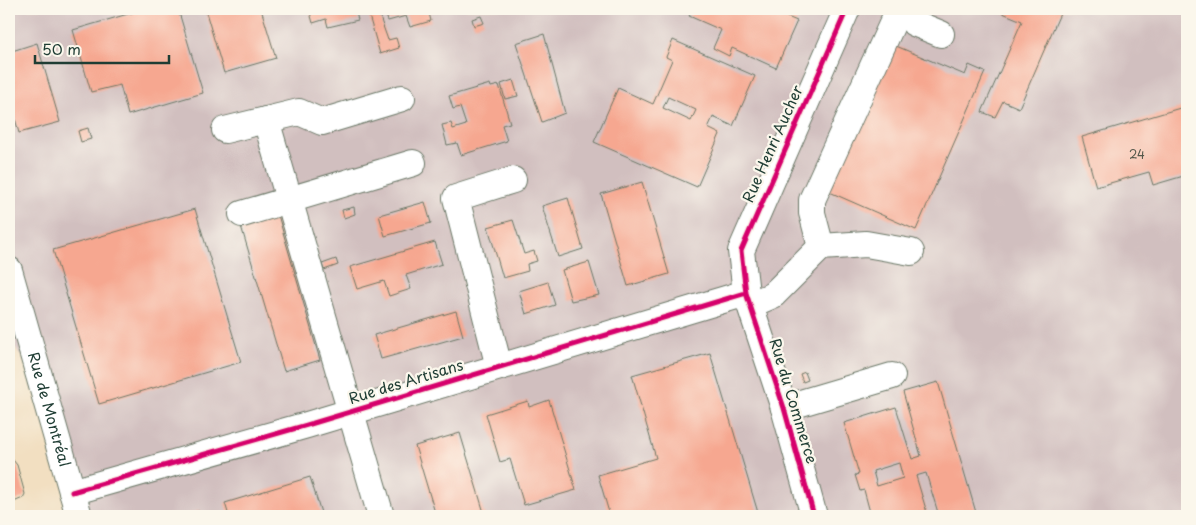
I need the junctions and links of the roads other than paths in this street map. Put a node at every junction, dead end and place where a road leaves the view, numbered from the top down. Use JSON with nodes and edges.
{"nodes":[{"id":1,"x":847,"y":9,"type":"edge"},
{"id":2,"x":899,"y":9,"type":"edge"},
{"id":3,"x":906,"y":9,"type":"edge"},
{"id":4,"x":940,"y":34,"type":"dead end"},
{"id":5,"x":402,"y":98,"type":"dead end"},
{"id":6,"x":266,"y":120,"type":"junction"},
{"id":7,"x":225,"y":130,"type":"dead end"},
{"id":8,"x":413,"y":163,"type":"dead end"},
{"id":9,"x":513,"y":180,"type":"dead end"},
{"id":10,"x":288,"y":199,"type":"junction"},
{"id":11,"x":242,"y":214,"type":"dead end"},
{"id":12,"x":821,"y":247,"type":"junction"},
{"id":13,"x":911,"y":252,"type":"dead end"},
{"id":14,"x":9,"y":270,"type":"edge"},
{"id":15,"x":748,"y":299,"type":"junction"},
{"id":16,"x":499,"y":367,"type":"junction"},
{"id":17,"x":892,"y":376,"type":"dead end"},
{"id":18,"x":784,"y":408,"type":"junction"},
{"id":19,"x":350,"y":412,"type":"junction"},
{"id":20,"x":76,"y":504,"type":"edge"},
{"id":21,"x":381,"y":516,"type":"edge"},
{"id":22,"x":814,"y":516,"type":"edge"}],
"edges":[{"from":1,"to":15,"type":"street","name":"Rue Henri Aucher"},
{"from":2,"to":12,"type":"street"},
{"from":3,"to":4,"type":"street"},
{"from":5,"to":6,"type":"street"},
{"from":6,"to":7,"type":"street"},
{"from":6,"to":10,"type":"street"},
{"from":8,"to":10,"type":"street"},
{"from":9,"to":16,"type":"street"},
{"from":10,"to":11,"type":"street"},
{"from":10,"to":19,"type":"street"},
{"from":12,"to":13,"type":"street"},
{"from":12,"to":15,"type":"street","name":"Rue des Artisans"},
{"from":14,"to":20,"type":"street","name":"Rue de Montréal"},
{"from":15,"to":16,"type":"street","name":"Rue des Artisans"},
{"from":15,"to":18,"type":"street","name":"Rue du Commerce"},
{"from":16,"to":19,"type":"street","name":"Rue des Artisans"},
{"from":17,"to":18,"type":"street"},
{"from":18,"to":22,"type":"street","name":"Rue du Commerce"},
{"from":19,"to":20,"type":"street","name":"Rue des Artisans"},
{"from":19,"to":21,"type":"street"}]}
